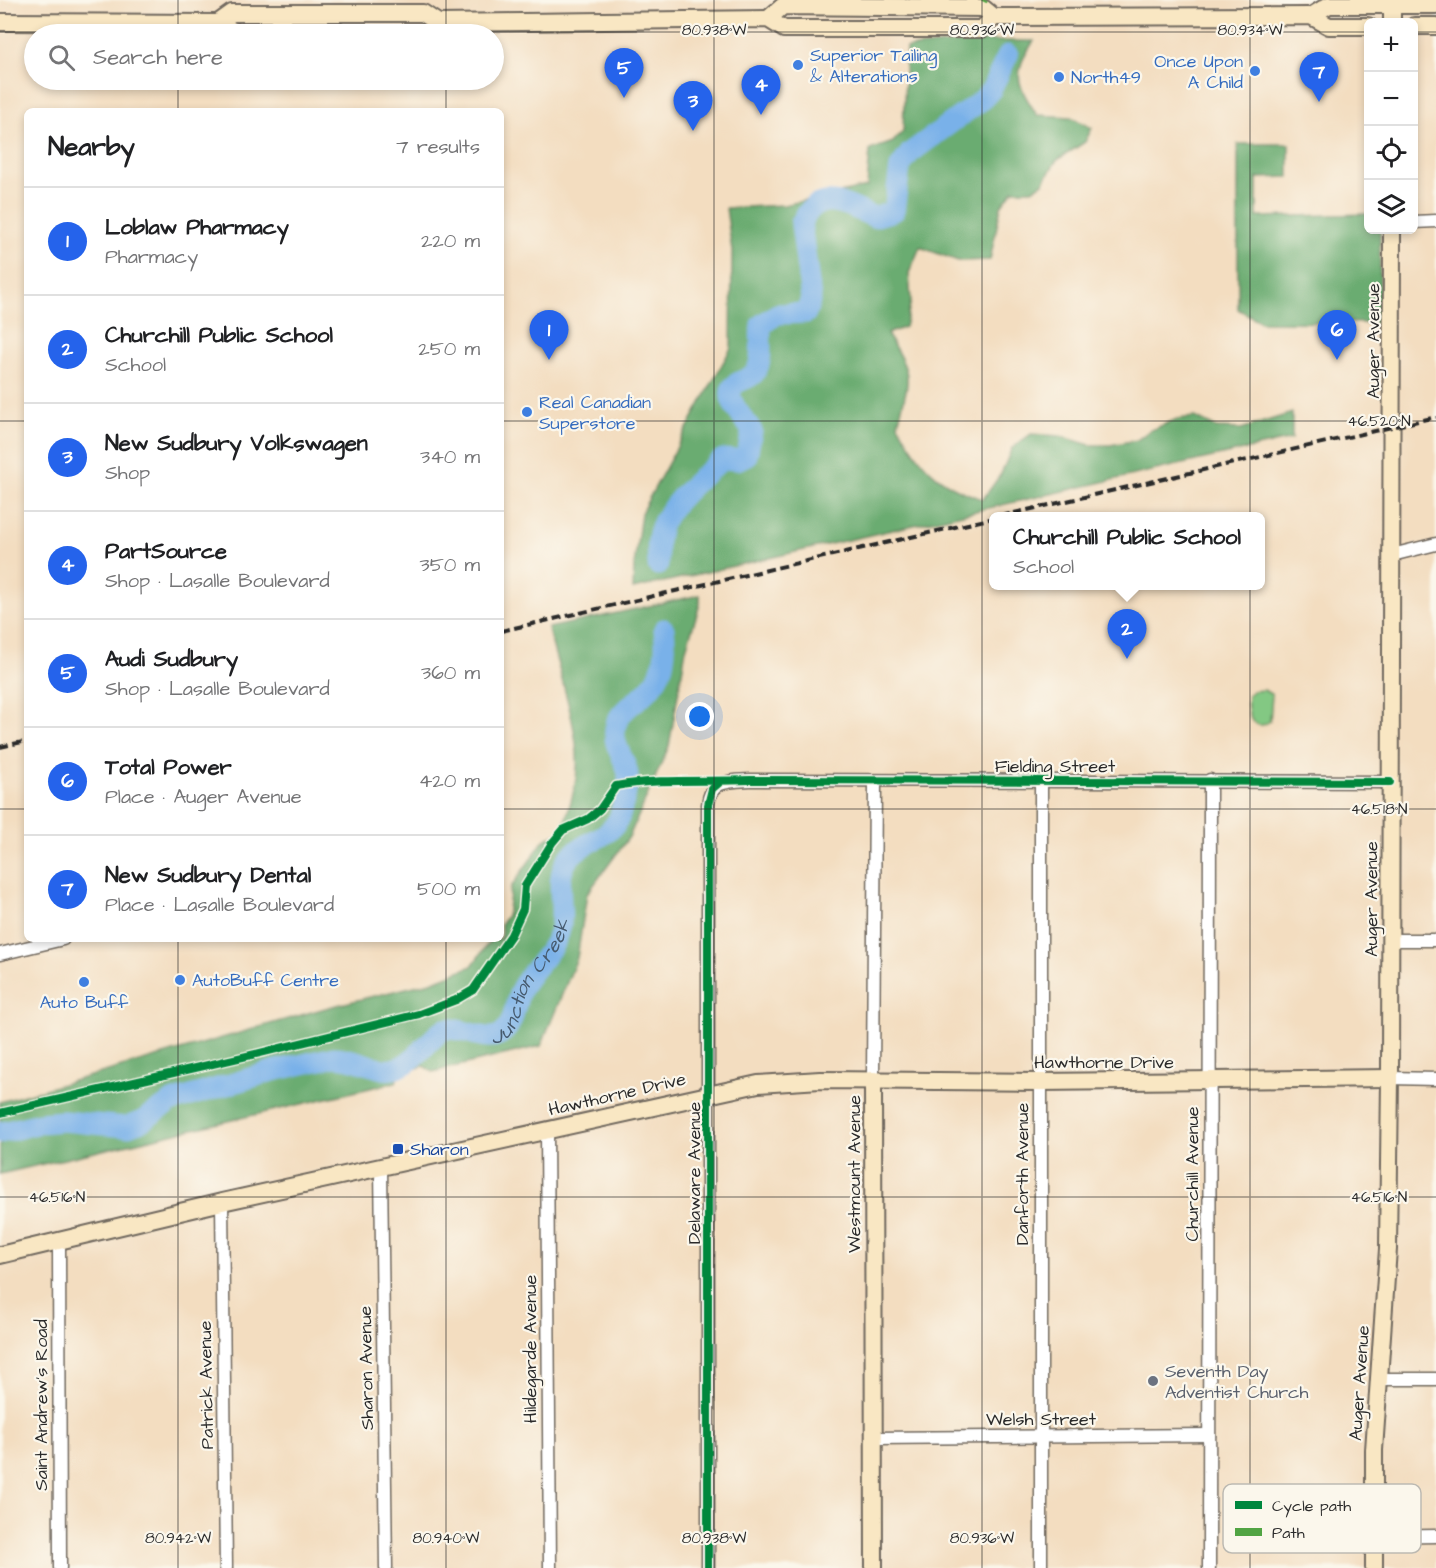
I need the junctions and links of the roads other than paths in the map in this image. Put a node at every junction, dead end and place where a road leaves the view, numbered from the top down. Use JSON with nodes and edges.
{"nodes":[{"id":1,"x":855,"y":3,"type":"edge"},
{"id":2,"x":1436,"y":4,"type":"edge"},
{"id":3,"x":1392,"y":5,"type":"junction"},
{"id":4,"x":1311,"y":16,"type":"junction"},
{"id":5,"x":994,"y":17,"type":"junction"},
{"id":6,"x":1392,"y":18,"type":"edge"},
{"id":7,"x":768,"y":19,"type":"junction"},
{"id":8,"x":0,"y":22,"type":"edge"},
{"id":9,"x":218,"y":23,"type":"joint"},
{"id":10,"x":438,"y":23,"type":"joint"},
{"id":11,"x":1364,"y":26,"type":"edge"},
{"id":12,"x":1418,"y":26,"type":"edge"},
{"id":13,"x":1436,"y":26,"type":"edge"},
{"id":14,"x":855,"y":28,"type":"junction"},
{"id":15,"x":1436,"y":221,"type":"edge"},
{"id":16,"x":1418,"y":222,"type":"edge"},
{"id":17,"x":1392,"y":234,"type":"edge"},
{"id":18,"x":1436,"y":544,"type":"edge"},
{"id":19,"x":1392,"y":555,"type":"junction"},
{"id":20,"x":1210,"y":780,"type":"junction"},
{"id":21,"x":875,"y":781,"type":"junction"},
{"id":22,"x":1041,"y":781,"type":"junction"},
{"id":23,"x":1390,"y":782,"type":"junction"},
{"id":24,"x":719,"y":783,"type":"joint"},
{"id":25,"x":1390,"y":940,"type":"junction"},
{"id":26,"x":1436,"y":940,"type":"edge"},
{"id":27,"x":50,"y":942,"type":"edge"},
{"id":28,"x":0,"y":954,"type":"edge"},
{"id":29,"x":1390,"y":1078,"type":"junction"},
{"id":30,"x":1436,"y":1079,"type":"edge"},
{"id":31,"x":873,"y":1080,"type":"junction"},
{"id":32,"x":1210,"y":1081,"type":"junction"},
{"id":33,"x":1040,"y":1082,"type":"junction"},
{"id":34,"x":709,"y":1094,"type":"junction"},
{"id":35,"x":547,"y":1130,"type":"junction"},
{"id":36,"x":381,"y":1167,"type":"junction"},
{"id":37,"x":222,"y":1202,"type":"junction"},
{"id":38,"x":59,"y":1241,"type":"junction"},
{"id":39,"x":0,"y":1255,"type":"edge"},
{"id":40,"x":1378,"y":1379,"type":"junction"},
{"id":41,"x":1436,"y":1379,"type":"edge"},
{"id":42,"x":1209,"y":1436,"type":"junction"},
{"id":43,"x":1041,"y":1437,"type":"junction"},
{"id":44,"x":874,"y":1438,"type":"junction"},
{"id":45,"x":1374,"y":1484,"type":"edge"},
{"id":46,"x":1421,"y":1536,"type":"edge"},
{"id":47,"x":1436,"y":1536,"type":"edge"},
{"id":48,"x":60,"y":1568,"type":"edge"},
{"id":49,"x":226,"y":1568,"type":"edge"},
{"id":50,"x":386,"y":1568,"type":"edge"},
{"id":51,"x":550,"y":1568,"type":"edge"},
{"id":52,"x":708,"y":1568,"type":"edge"},
{"id":53,"x":874,"y":1568,"type":"edge"},
{"id":54,"x":1041,"y":1568,"type":"edge"},
{"id":55,"x":1209,"y":1568,"type":"edge"}],
"edges":[{"from":1,"to":5,"type":"street"},
{"from":1,"to":7,"type":"street"},
{"from":1,"to":14,"type":"street"},
{"from":2,"to":3,"type":"street"},
{"from":3,"to":4,"type":"street"},
{"from":3,"to":6,"type":"street"},
{"from":4,"to":5,"type":"street"},
{"from":4,"to":11,"type":"street"},
{"from":5,"to":14,"type":"street"},
{"from":7,"to":10,"type":"street"},
{"from":7,"to":14,"type":"street"},
{"from":8,"to":9,"type":"street"},
{"from":9,"to":10,"type":"street"},
{"from":12,"to":13,"type":"street"},
{"from":15,"to":16,"type":"street"},
{"from":17,"to":19,"type":"street","name":"Auger Avenue"},
{"from":18,"to":19,"type":"street"},
{"from":19,"to":23,"type":"street","name":"Auger Avenue"},
{"from":20,"to":22,"type":"street","name":"Fielding Street"},
{"from":20,"to":23,"type":"street","name":"Fielding Street"},
{"from":20,"to":32,"type":"street","name":"Churchill Avenue"},
{"from":21,"to":22,"type":"street","name":"Fielding Street"},
{"from":21,"to":24,"type":"street","name":"Fielding Street"},
{"from":21,"to":31,"type":"street","name":"Westmount Avenue"},
{"from":22,"to":33,"type":"street","name":"Danforth Avenue"},
{"from":23,"to":25,"type":"street","name":"Auger Avenue"},
{"from":24,"to":34,"type":"street","name":"Delaware Avenue"},
{"from":25,"to":26,"type":"street"},
{"from":25,"to":29,"type":"street","name":"Auger Avenue"},
{"from":27,"to":28,"type":"street"},
{"from":29,"to":30,"type":"street","name":"Hawthorne Drive"},
{"from":29,"to":32,"type":"street","name":"Hawthorne Drive"},
{"from":29,"to":40,"type":"street","name":"Auger Avenue"},
{"from":31,"to":33,"type":"street","name":"Hawthorne Drive"},
{"from":31,"to":34,"type":"street","name":"Hawthorne Drive"},
{"from":31,"to":44,"type":"street","name":"Westmount Avenue"},
{"from":32,"to":33,"type":"street","name":"Hawthorne Drive"},
{"from":32,"to":42,"type":"street","name":"Churchill Avenue"},
{"from":33,"to":43,"type":"street","name":"Danforth Avenue"},
{"from":34,"to":35,"type":"street","name":"Hawthorne Drive"},
{"from":34,"to":52,"type":"street","name":"Delaware Avenue"},
{"from":35,"to":36,"type":"street","name":"Hawthorne Drive"},
{"from":35,"to":51,"type":"street","name":"Hildegarde Avenue"},
{"from":36,"to":37,"type":"street","name":"Hawthorne Drive"},
{"from":36,"to":50,"type":"street","name":"Sharon Avenue"},
{"from":37,"to":38,"type":"street","name":"Hawthorne Drive"},
{"from":37,"to":49,"type":"street","name":"Patrick Avenue"},
{"from":38,"to":39,"type":"street","name":"Hawthorne Drive"},
{"from":38,"to":48,"type":"street","name":"Saint Andrew's Road"},
{"from":40,"to":41,"type":"street"},
{"from":40,"to":45,"type":"street","name":"Auger Avenue"},
{"from":42,"to":43,"type":"street","name":"Welsh Street"},
{"from":42,"to":55,"type":"street","name":"Churchill Avenue"},
{"from":43,"to":44,"type":"street","name":"Welsh Street"},
{"from":43,"to":54,"type":"street","name":"Danforth Avenue"},
{"from":44,"to":53,"type":"street","name":"Westmount Avenue"},
{"from":46,"to":47,"type":"street"}]}
